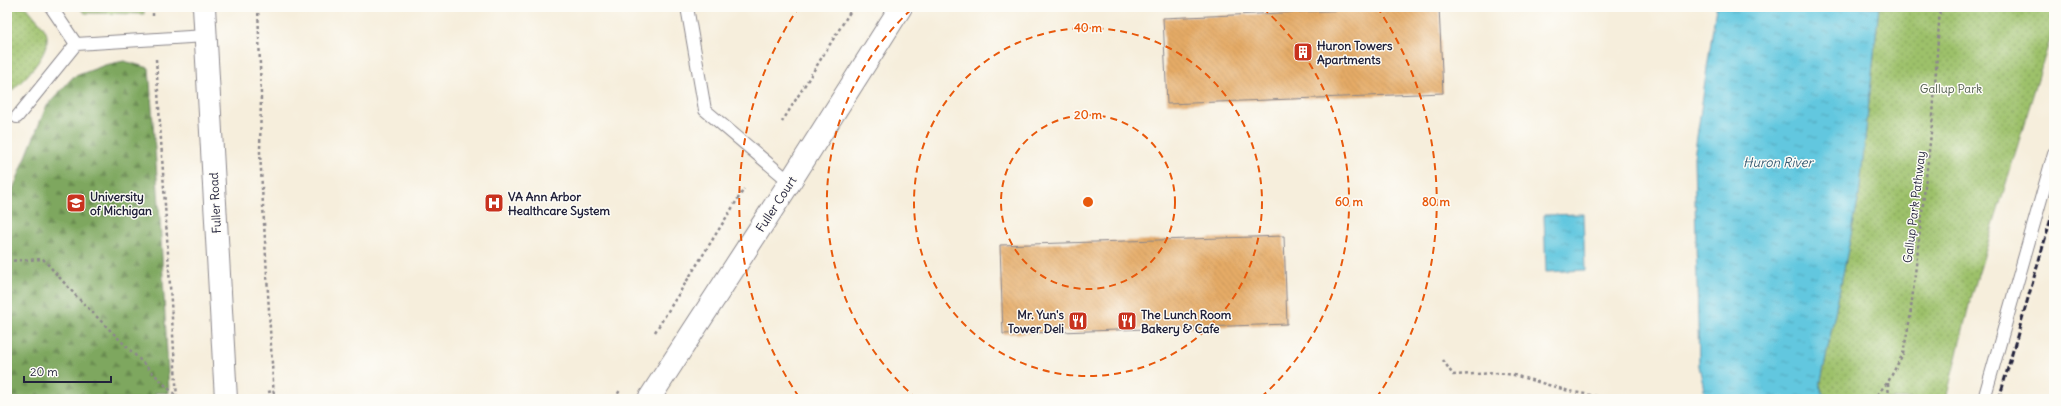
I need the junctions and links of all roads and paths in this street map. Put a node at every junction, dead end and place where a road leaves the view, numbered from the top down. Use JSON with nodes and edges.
{"nodes":[{"id":1,"x":52,"y":7,"type":"edge"},
{"id":2,"x":153,"y":7,"type":"edge"},
{"id":3,"x":204,"y":7,"type":"edge"},
{"id":4,"x":258,"y":7,"type":"edge"},
{"id":5,"x":688,"y":7,"type":"edge"},
{"id":6,"x":853,"y":7,"type":"edge"},
{"id":7,"x":901,"y":7,"type":"edge"},
{"id":8,"x":1940,"y":7,"type":"edge"},
{"id":9,"x":206,"y":36,"type":"junction"},
{"id":10,"x":155,"y":39,"type":"junction"},
{"id":11,"x":76,"y":44,"type":"junction"},
{"id":12,"x":17,"y":117,"type":"dead end"},
{"id":13,"x":782,"y":122,"type":"dead end"},
{"id":14,"x":2054,"y":153,"type":"edge"},
{"id":15,"x":790,"y":182,"type":"junction"},
{"id":16,"x":744,"y":189,"type":"dead end"},
{"id":17,"x":7,"y":261,"type":"edge"},
{"id":18,"x":655,"y":332,"type":"dead end"},
{"id":19,"x":1443,"y":360,"type":"dead end"},
{"id":20,"x":1888,"y":382,"type":"junction"},
{"id":21,"x":620,"y":390,"type":"dead end"},
{"id":22,"x":274,"y":391,"type":"junction"},
{"id":23,"x":268,"y":392,"type":"dead end"},
{"id":24,"x":186,"y":397,"type":"dead end"},
{"id":25,"x":177,"y":398,"type":"edge"},
{"id":26,"x":226,"y":399,"type":"edge"},
{"id":27,"x":274,"y":399,"type":"edge"},
{"id":28,"x":615,"y":399,"type":"edge"},
{"id":29,"x":649,"y":399,"type":"edge"},
{"id":30,"x":1611,"y":399,"type":"edge"},
{"id":31,"x":1873,"y":399,"type":"edge"},
{"id":32,"x":1889,"y":399,"type":"edge"},
{"id":33,"x":1984,"y":399,"type":"edge"}],
"edges":[{"from":1,"to":11,"type":"lane"},
{"from":2,"to":10,"type":"path"},
{"from":3,"to":9,"type":"street","name":"Fuller Road"},
{"from":4,"to":22,"type":"path"},
{"from":5,"to":15,"type":"lane"},
{"from":6,"to":13,"type":"path"},
{"from":7,"to":15,"type":"street","name":"Fuller Court"},
{"from":8,"to":20,"type":"path","name":"Gallup Park Pathway"},
{"from":9,"to":10,"type":"lane"},
{"from":9,"to":26,"type":"street","name":"Fuller Road"},
{"from":10,"to":11,"type":"lane"},
{"from":10,"to":25,"type":"path"},
{"from":11,"to":12,"type":"lane"},
{"from":14,"to":33,"type":"lane"},
{"from":15,"to":29,"type":"street","name":"Fuller Court"},
{"from":16,"to":18,"type":"path"},
{"from":17,"to":25,"type":"path"},
{"from":19,"to":30,"type":"path"},
{"from":20,"to":31,"type":"path","name":"Gallup Park Pathway"},
{"from":20,"to":32,"type":"path"},
{"from":21,"to":28,"type":"path"},
{"from":22,"to":23,"type":"path"},
{"from":22,"to":27,"type":"path"},
{"from":24,"to":25,"type":"path"}]}
